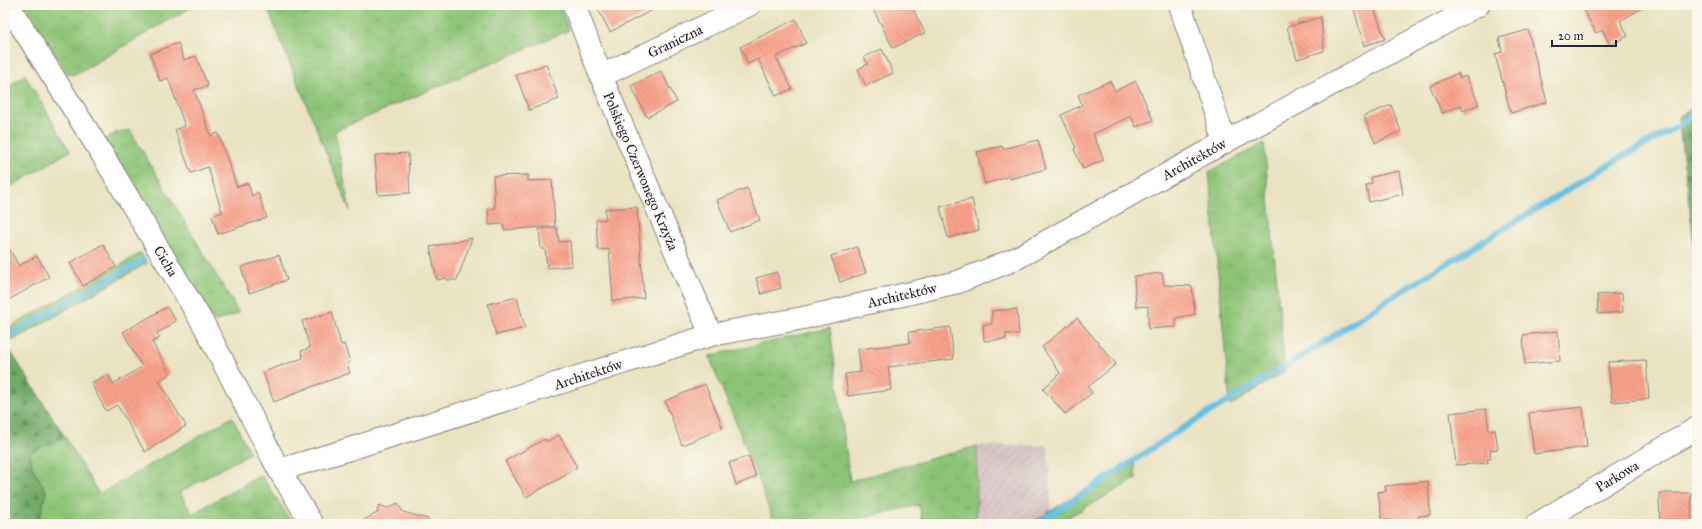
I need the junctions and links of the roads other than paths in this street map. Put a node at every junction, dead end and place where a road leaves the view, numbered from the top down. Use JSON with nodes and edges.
{"nodes":[{"id":1,"x":8,"y":5,"type":"edge"},
{"id":2,"x":574,"y":5,"type":"edge"},
{"id":3,"x":749,"y":5,"type":"edge"},
{"id":4,"x":1180,"y":5,"type":"edge"},
{"id":5,"x":1478,"y":5,"type":"edge"},
{"id":6,"x":601,"y":76,"type":"junction"},
{"id":7,"x":1225,"y":142,"type":"junction"},
{"id":8,"x":711,"y":335,"type":"junction"},
{"id":9,"x":1697,"y":428,"type":"edge"},
{"id":10,"x":280,"y":470,"type":"junction"},
{"id":11,"x":312,"y":524,"type":"edge"},
{"id":12,"x":1537,"y":524,"type":"edge"}],
"edges":[{"from":1,"to":10,"type":"street","name":"Cicha"},
{"from":2,"to":6,"type":"street","name":"Polskiego Czerwonego Krzyża"},
{"from":3,"to":6,"type":"street","name":"Graniczna"},
{"from":4,"to":7,"type":"street"},
{"from":5,"to":7,"type":"street","name":"Architektów"},
{"from":6,"to":8,"type":"street","name":"Polskiego Czerwonego Krzyża"},
{"from":7,"to":8,"type":"street","name":"Architektów"},
{"from":8,"to":10,"type":"street","name":"Architektów"},
{"from":9,"to":12,"type":"street","name":"Parkowa"},
{"from":10,"to":11,"type":"street","name":"Cicha"}]}
